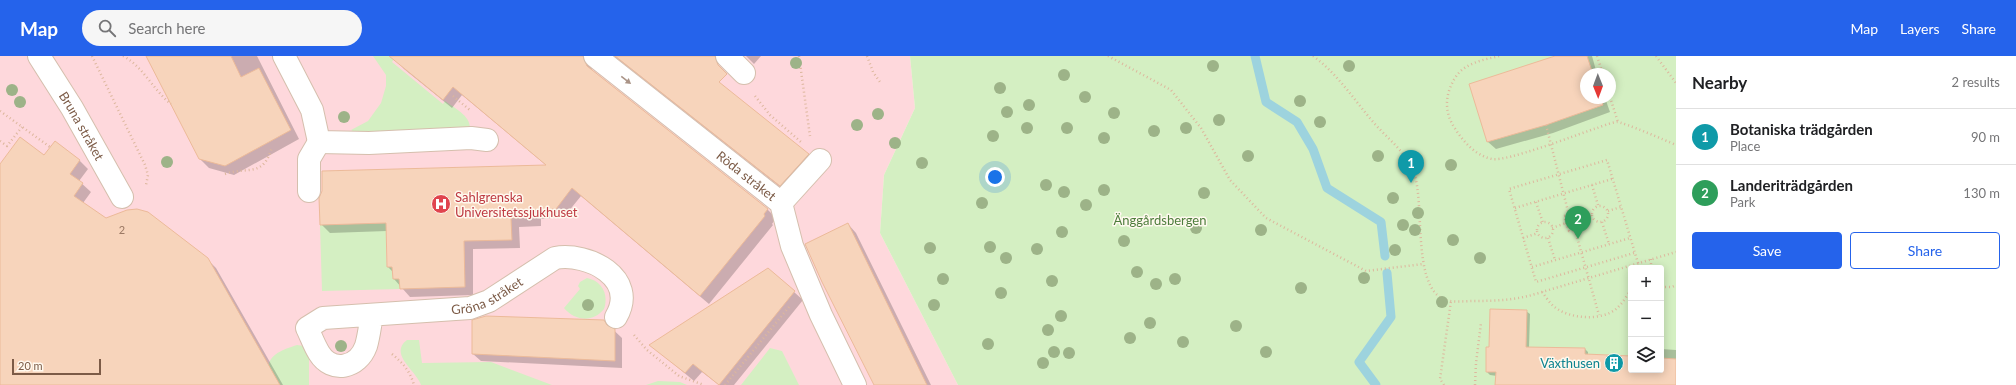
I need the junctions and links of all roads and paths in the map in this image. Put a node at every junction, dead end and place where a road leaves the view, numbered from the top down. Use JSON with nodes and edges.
{"nodes":[{"id":1,"x":39,"y":56,"type":"edge"},
{"id":2,"x":92,"y":56,"type":"edge"},
{"id":3,"x":123,"y":56,"type":"edge"},
{"id":4,"x":284,"y":56,"type":"edge"},
{"id":5,"x":596,"y":56,"type":"edge"},
{"id":6,"x":727,"y":56,"type":"edge"},
{"id":7,"x":799,"y":56,"type":"edge"},
{"id":8,"x":867,"y":56,"type":"edge"},
{"id":9,"x":1108,"y":56,"type":"edge"},
{"id":10,"x":1313,"y":56,"type":"edge"},
{"id":11,"x":1499,"y":56,"type":"edge"},
{"id":12,"x":1597,"y":56,"type":"edge"},
{"id":13,"x":1656,"y":56,"type":"edge"},
{"id":14,"x":1489,"y":57,"type":"edge"},
{"id":15,"x":1601,"y":68,"type":"edge"},
{"id":16,"x":744,"y":73,"type":"joint"},
{"id":17,"x":880,"y":82,"type":"dead end"},
{"id":18,"x":1676,"y":83,"type":"edge"},
{"id":19,"x":171,"y":104,"type":"dead end"},
{"id":20,"x":1612,"y":104,"type":"edge"},
{"id":21,"x":0,"y":111,"type":"edge"},
{"id":22,"x":1618,"y":122,"type":"junction"},
{"id":23,"x":1546,"y":126,"type":"dead end"},
{"id":24,"x":22,"y":127,"type":"junction"},
{"id":25,"x":487,"y":140,"type":"dead end"},
{"id":26,"x":0,"y":141,"type":"edge"},
{"id":27,"x":319,"y":142,"type":"junction"},
{"id":28,"x":1551,"y":143,"type":"junction"},
{"id":29,"x":1676,"y":145,"type":"edge"},
{"id":30,"x":50,"y":147,"type":"dead end"},
{"id":31,"x":272,"y":147,"type":"dead end"},
{"id":32,"x":815,"y":155,"type":"junction"},
{"id":33,"x":225,"y":174,"type":"dead end"},
{"id":34,"x":1558,"y":175,"type":"junction"},
{"id":35,"x":1612,"y":179,"type":"junction"},
{"id":36,"x":1592,"y":185,"type":"junction"},
{"id":37,"x":309,"y":191,"type":"dead end"},
{"id":38,"x":1563,"y":194,"type":"junction"},
{"id":39,"x":122,"y":197,"type":"joint"},
{"id":40,"x":1536,"y":202,"type":"junction"},
{"id":41,"x":781,"y":203,"type":"junction"},
{"id":42,"x":1598,"y":205,"type":"junction"},
{"id":43,"x":1621,"y":207,"type":"junction"},
{"id":44,"x":1515,"y":208,"type":"junction"},
{"id":45,"x":1608,"y":211,"type":"junction"},
{"id":46,"x":1570,"y":215,"type":"junction"},
{"id":47,"x":1592,"y":216,"type":"junction"},
{"id":48,"x":1578,"y":221,"type":"junction"},
{"id":49,"x":1602,"y":222,"type":"junction"},
{"id":50,"x":1543,"y":223,"type":"junction"},
{"id":51,"x":1566,"y":223,"type":"junction"},
{"id":52,"x":1552,"y":228,"type":"junction"},
{"id":53,"x":1575,"y":230,"type":"junction"},
{"id":54,"x":1538,"y":233,"type":"junction"},
{"id":55,"x":1523,"y":238,"type":"junction"},
{"id":56,"x":1548,"y":238,"type":"junction"},
{"id":57,"x":1630,"y":238,"type":"junction"},
{"id":58,"x":1609,"y":244,"type":"junction"},
{"id":59,"x":1582,"y":252,"type":"junction"},
{"id":60,"x":1676,"y":252,"type":"edge"},
{"id":61,"x":1634,"y":253,"type":"junction"},
{"id":62,"x":1651,"y":259,"type":"junction"},
{"id":63,"x":1554,"y":260,"type":"junction"},
{"id":64,"x":1638,"y":263,"type":"junction"},
{"id":65,"x":1423,"y":264,"type":"junction"},
{"id":66,"x":1651,"y":265,"type":"edge"},
{"id":67,"x":1532,"y":267,"type":"junction"},
{"id":68,"x":1586,"y":267,"type":"junction"},
{"id":69,"x":1589,"y":277,"type":"junction"},
{"id":70,"x":808,"y":284,"type":"junction"},
{"id":71,"x":1676,"y":285,"type":"edge"},
{"id":72,"x":1664,"y":287,"type":"edge"},
{"id":73,"x":1542,"y":292,"type":"junction"},
{"id":74,"x":1628,"y":293,"type":"edge"},
{"id":75,"x":1451,"y":301,"type":"junction"},
{"id":76,"x":372,"y":315,"type":"junction"},
{"id":77,"x":1599,"y":315,"type":"junction"},
{"id":78,"x":616,"y":317,"type":"dead end"},
{"id":79,"x":1481,"y":324,"type":"dead end"},
{"id":80,"x":366,"y":345,"type":"junction"},
{"id":81,"x":651,"y":353,"type":"dead end"},
{"id":82,"x":414,"y":385,"type":"edge"},
{"id":83,"x":704,"y":385,"type":"edge"},
{"id":84,"x":725,"y":385,"type":"edge"},
{"id":85,"x":855,"y":385,"type":"edge"},
{"id":86,"x":1444,"y":385,"type":"edge"},
{"id":87,"x":1475,"y":385,"type":"edge"}],
"edges":[{"from":1,"to":39,"type":"lane","name":"Bruna stråket"},
{"from":2,"to":39,"type":"path"},
{"from":3,"to":19,"type":"path"},
{"from":4,"to":27,"type":"lane"},
{"from":5,"to":41,"type":"lane","name":"Röda stråket","one_way":true},
{"from":6,"to":16,"type":"lane"},
{"from":7,"to":32,"type":"path"},
{"from":8,"to":17,"type":"path"},
{"from":9,"to":65,"type":"path"},
{"from":10,"to":65,"type":"path"},
{"from":11,"to":14,"type":"path"},
{"from":12,"to":15,"type":"path"},
{"from":13,"to":18,"type":"path"},
{"from":14,"to":28,"type":"path"},
{"from":16,"to":32,"type":"path"},
{"from":20,"to":22,"type":"path"},
{"from":21,"to":24,"type":"path"},
{"from":22,"to":28,"type":"path"},
{"from":22,"to":29,"type":"path"},
{"from":23,"to":28,"type":"path"},
{"from":24,"to":26,"type":"path"},
{"from":24,"to":30,"type":"path"},
{"from":25,"to":27,"type":"lane"},
{"from":27,"to":37,"type":"lane"},
{"from":28,"to":34,"type":"path"},
{"from":31,"to":33,"type":"path"},
{"from":32,"to":41,"type":"lane"},
{"from":34,"to":35,"type":"path"},
{"from":34,"to":38,"type":"path"},
{"from":34,"to":44,"type":"path"},
{"from":35,"to":36,"type":"path"},
{"from":35,"to":43,"type":"path"},
{"from":36,"to":38,"type":"path"},
{"from":36,"to":42,"type":"path"},
{"from":38,"to":40,"type":"path"},
{"from":38,"to":46,"type":"path"},
{"from":40,"to":44,"type":"path"},
{"from":40,"to":50,"type":"path"},
{"from":41,"to":70,"type":"lane","name":"Röda stråket"},
{"from":42,"to":45,"type":"path"},
{"from":42,"to":47,"type":"path"},
{"from":43,"to":45,"type":"path"},
{"from":43,"to":57,"type":"path"},
{"from":44,"to":55,"type":"path"},
{"from":45,"to":49,"type":"path"},
{"from":46,"to":48,"type":"path"},
{"from":46,"to":51,"type":"path"},
{"from":47,"to":48,"type":"path"},
{"from":47,"to":49,"type":"path"},
{"from":48,"to":53,"type":"path"},
{"from":49,"to":58,"type":"path"},
{"from":50,"to":52,"type":"path"},
{"from":50,"to":54,"type":"path"},
{"from":51,"to":52,"type":"path"},
{"from":51,"to":53,"type":"path"},
{"from":52,"to":56,"type":"path"},
{"from":53,"to":59,"type":"path"},
{"from":54,"to":55,"type":"path"},
{"from":54,"to":56,"type":"path"},
{"from":55,"to":67,"type":"path"},
{"from":56,"to":63,"type":"path"},
{"from":57,"to":58,"type":"path"},
{"from":57,"to":61,"type":"path"},
{"from":58,"to":59,"type":"path"},
{"from":59,"to":63,"type":"path"},
{"from":59,"to":68,"type":"path"},
{"from":60,"to":62,"type":"path"},
{"from":61,"to":64,"type":"path"},
{"from":61,"to":68,"type":"path"},
{"from":62,"to":64,"type":"path"},
{"from":62,"to":66,"type":"path"},
{"from":63,"to":67,"type":"path"},
{"from":64,"to":69,"type":"path"},
{"from":65,"to":75,"type":"path"},
{"from":67,"to":68,"type":"path"},
{"from":68,"to":69,"type":"path"},
{"from":69,"to":73,"type":"path"},
{"from":69,"to":77,"type":"path"},
{"from":70,"to":84,"type":"path"},
{"from":70,"to":85,"type":"lane","name":"Röda stråket"},
{"from":71,"to":72,"type":"path"},
{"from":73,"to":75,"type":"path"},
{"from":73,"to":77,"type":"path"},
{"from":74,"to":77,"type":"path"},
{"from":75,"to":86,"type":"path"},
{"from":76,"to":78,"type":"lane","name":"Gröna stråket"},
{"from":76,"to":80,"type":"lane"},
{"from":76,"to":80,"type":"lane","name":"Gröna stråket"},
{"from":79,"to":87,"type":"path"},
{"from":80,"to":82,"type":"path"},
{"from":81,"to":83,"type":"path"}]}
